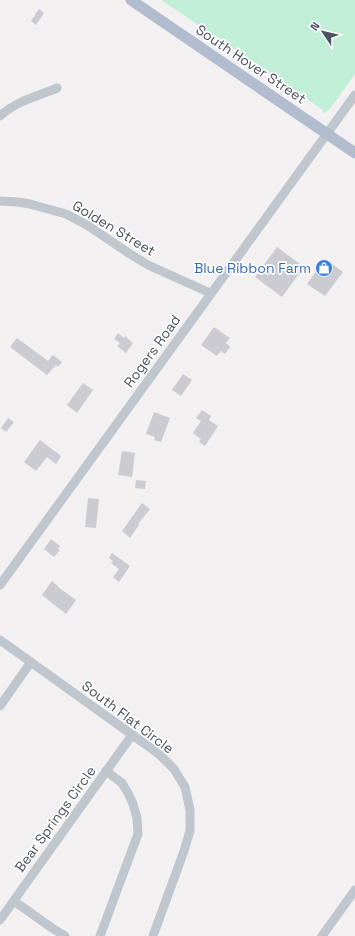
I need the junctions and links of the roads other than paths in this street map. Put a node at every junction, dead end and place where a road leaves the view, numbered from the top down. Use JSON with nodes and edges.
{"nodes":[{"id":1,"x":131,"y":0,"type":"edge"},
{"id":2,"x":57,"y":88,"type":"dead end"},
{"id":3,"x":355,"y":95,"type":"edge"},
{"id":4,"x":0,"y":116,"type":"edge"},
{"id":5,"x":327,"y":134,"type":"junction"},
{"id":6,"x":355,"y":153,"type":"edge"},
{"id":7,"x":0,"y":201,"type":"edge"},
{"id":8,"x":210,"y":294,"type":"junction"},
{"id":9,"x":0,"y":585,"type":"edge"},
{"id":10,"x":0,"y":640,"type":"edge"},
{"id":11,"x":31,"y":662,"type":"junction"},
{"id":12,"x":0,"y":706,"type":"edge"},
{"id":13,"x":132,"y":735,"type":"junction"},
{"id":14,"x":106,"y":771,"type":"junction"},
{"id":15,"x":355,"y":890,"type":"edge"},
{"id":16,"x":14,"y":901,"type":"junction"},
{"id":17,"x":0,"y":920,"type":"edge"},
{"id":18,"x":65,"y":936,"type":"edge"},
{"id":19,"x":100,"y":936,"type":"edge"},
{"id":20,"x":153,"y":936,"type":"edge"},
{"id":21,"x":322,"y":936,"type":"edge"}],
"edges":[{"from":1,"to":5,"type":"main road","name":"South Hover Street"},
{"from":2,"to":4,"type":"street"},
{"from":3,"to":5,"type":"street","name":"Rogers Road"},
{"from":5,"to":6,"type":"main road","name":"South Hover Street"},
{"from":5,"to":8,"type":"street","name":"Rogers Road"},
{"from":7,"to":8,"type":"street","name":"Golden Street"},
{"from":8,"to":9,"type":"street","name":"Rogers Road"},
{"from":10,"to":11,"type":"street","name":"South Flat Circle"},
{"from":11,"to":12,"type":"street"},
{"from":11,"to":13,"type":"street","name":"South Flat Circle"},
{"from":13,"to":14,"type":"street","name":"Bear Springs Circle"},
{"from":13,"to":20,"type":"street","name":"South Flat Circle"},
{"from":14,"to":16,"type":"street","name":"Bear Springs Circle"},
{"from":14,"to":19,"type":"street"},
{"from":15,"to":21,"type":"street"},
{"from":16,"to":17,"type":"street","name":"Bear Springs Circle"},
{"from":16,"to":18,"type":"street"}]}
